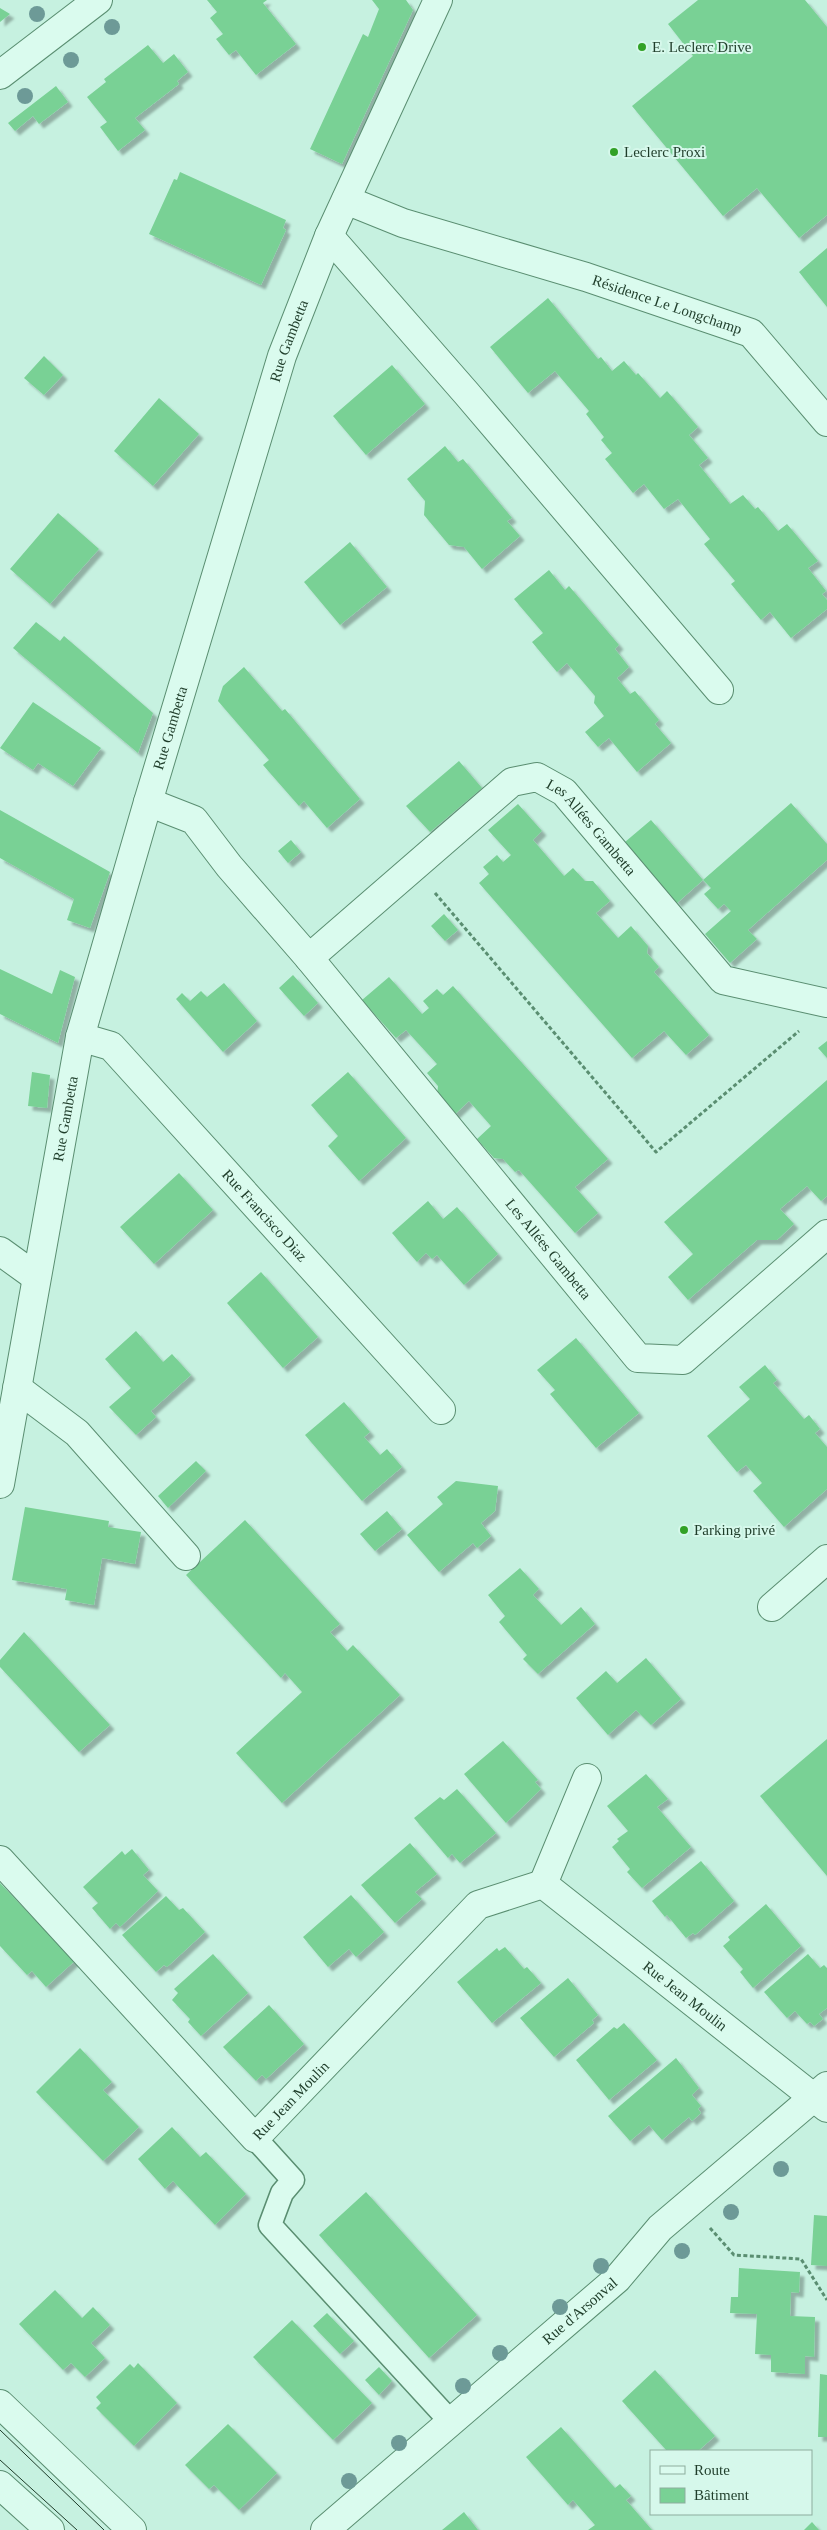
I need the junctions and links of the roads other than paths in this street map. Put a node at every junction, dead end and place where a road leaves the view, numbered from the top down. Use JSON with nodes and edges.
{"nodes":[{"id":1,"x":98,"y":0,"type":"edge"},
{"id":2,"x":438,"y":0,"type":"edge"},
{"id":3,"x":0,"y":75,"type":"edge"},
{"id":4,"x":346,"y":200,"type":"junction"},
{"id":5,"x":329,"y":236,"type":"junction"},
{"id":6,"x":827,"y":422,"type":"edge"},
{"id":7,"x":719,"y":690,"type":"dead end"},
{"id":8,"x":148,"y":802,"type":"junction"},
{"id":9,"x":309,"y":958,"type":"junction"},
{"id":10,"x":827,"y":1003,"type":"edge"},
{"id":11,"x":80,"y":1037,"type":"junction"},
{"id":12,"x":827,"y":1234,"type":"edge"},
{"id":13,"x":0,"y":1250,"type":"edge"},
{"id":14,"x":36,"y":1277,"type":"junction"},
{"id":15,"x":17,"y":1388,"type":"junction"},
{"id":16,"x":441,"y":1410,"type":"dead end"},
{"id":17,"x":0,"y":1484,"type":"edge"},
{"id":18,"x":186,"y":1556,"type":"dead end"},
{"id":19,"x":827,"y":1559,"type":"edge"},
{"id":20,"x":772,"y":1607,"type":"dead end"},
{"id":21,"x":587,"y":1778,"type":"dead end"},
{"id":22,"x":0,"y":1860,"type":"edge"},
{"id":23,"x":543,"y":1884,"type":"junction"},
{"id":24,"x":822,"y":2097,"type":"edge"},
{"id":25,"x":255,"y":2138,"type":"junction"},
{"id":26,"x":0,"y":2404,"type":"edge"},
{"id":27,"x":450,"y":2422,"type":"junction"},
{"id":28,"x":0,"y":2485,"type":"edge"},
{"id":29,"x":50,"y":2530,"type":"edge"},
{"id":30,"x":132,"y":2530,"type":"edge"},
{"id":31,"x":325,"y":2530,"type":"edge"}],
"edges":[{"from":1,"to":3,"type":"street"},
{"from":2,"to":4,"type":"street","name":"Rue Gambetta"},
{"from":4,"to":5,"type":"street","name":"Rue Gambetta"},
{"from":4,"to":6,"type":"street","name":"Résidence Le Longchamp"},
{"from":5,"to":7,"type":"street"},
{"from":5,"to":8,"type":"street","name":"Rue Gambetta"},
{"from":8,"to":9,"type":"street","name":"Les Allées Gambetta"},
{"from":8,"to":11,"type":"street","name":"Rue Gambetta"},
{"from":9,"to":10,"type":"street","name":"Les Allées Gambetta"},
{"from":9,"to":12,"type":"street","name":"Les Allées Gambetta"},
{"from":11,"to":14,"type":"street","name":"Rue Gambetta"},
{"from":11,"to":16,"type":"street","name":"Rue Francisco Diaz"},
{"from":13,"to":14,"type":"street"},
{"from":14,"to":15,"type":"street","name":"Rue Gambetta"},
{"from":15,"to":17,"type":"street","name":"Rue Gambetta"},
{"from":15,"to":18,"type":"street"},
{"from":19,"to":20,"type":"street"},
{"from":21,"to":23,"type":"street"},
{"from":22,"to":25,"type":"street","name":"Rue Jean Moulin"},
{"from":23,"to":24,"type":"street","name":"Rue Jean Moulin"},
{"from":23,"to":25,"type":"street","name":"Rue Jean Moulin"},
{"from":24,"to":27,"type":"street","name":"Rue d'Arsonval"},
{"from":25,"to":27,"type":"lane"},
{"from":26,"to":30,"type":"street"},
{"from":27,"to":31,"type":"street","name":"Rue d'Arsonval"},
{"from":28,"to":29,"type":"street"}]}
